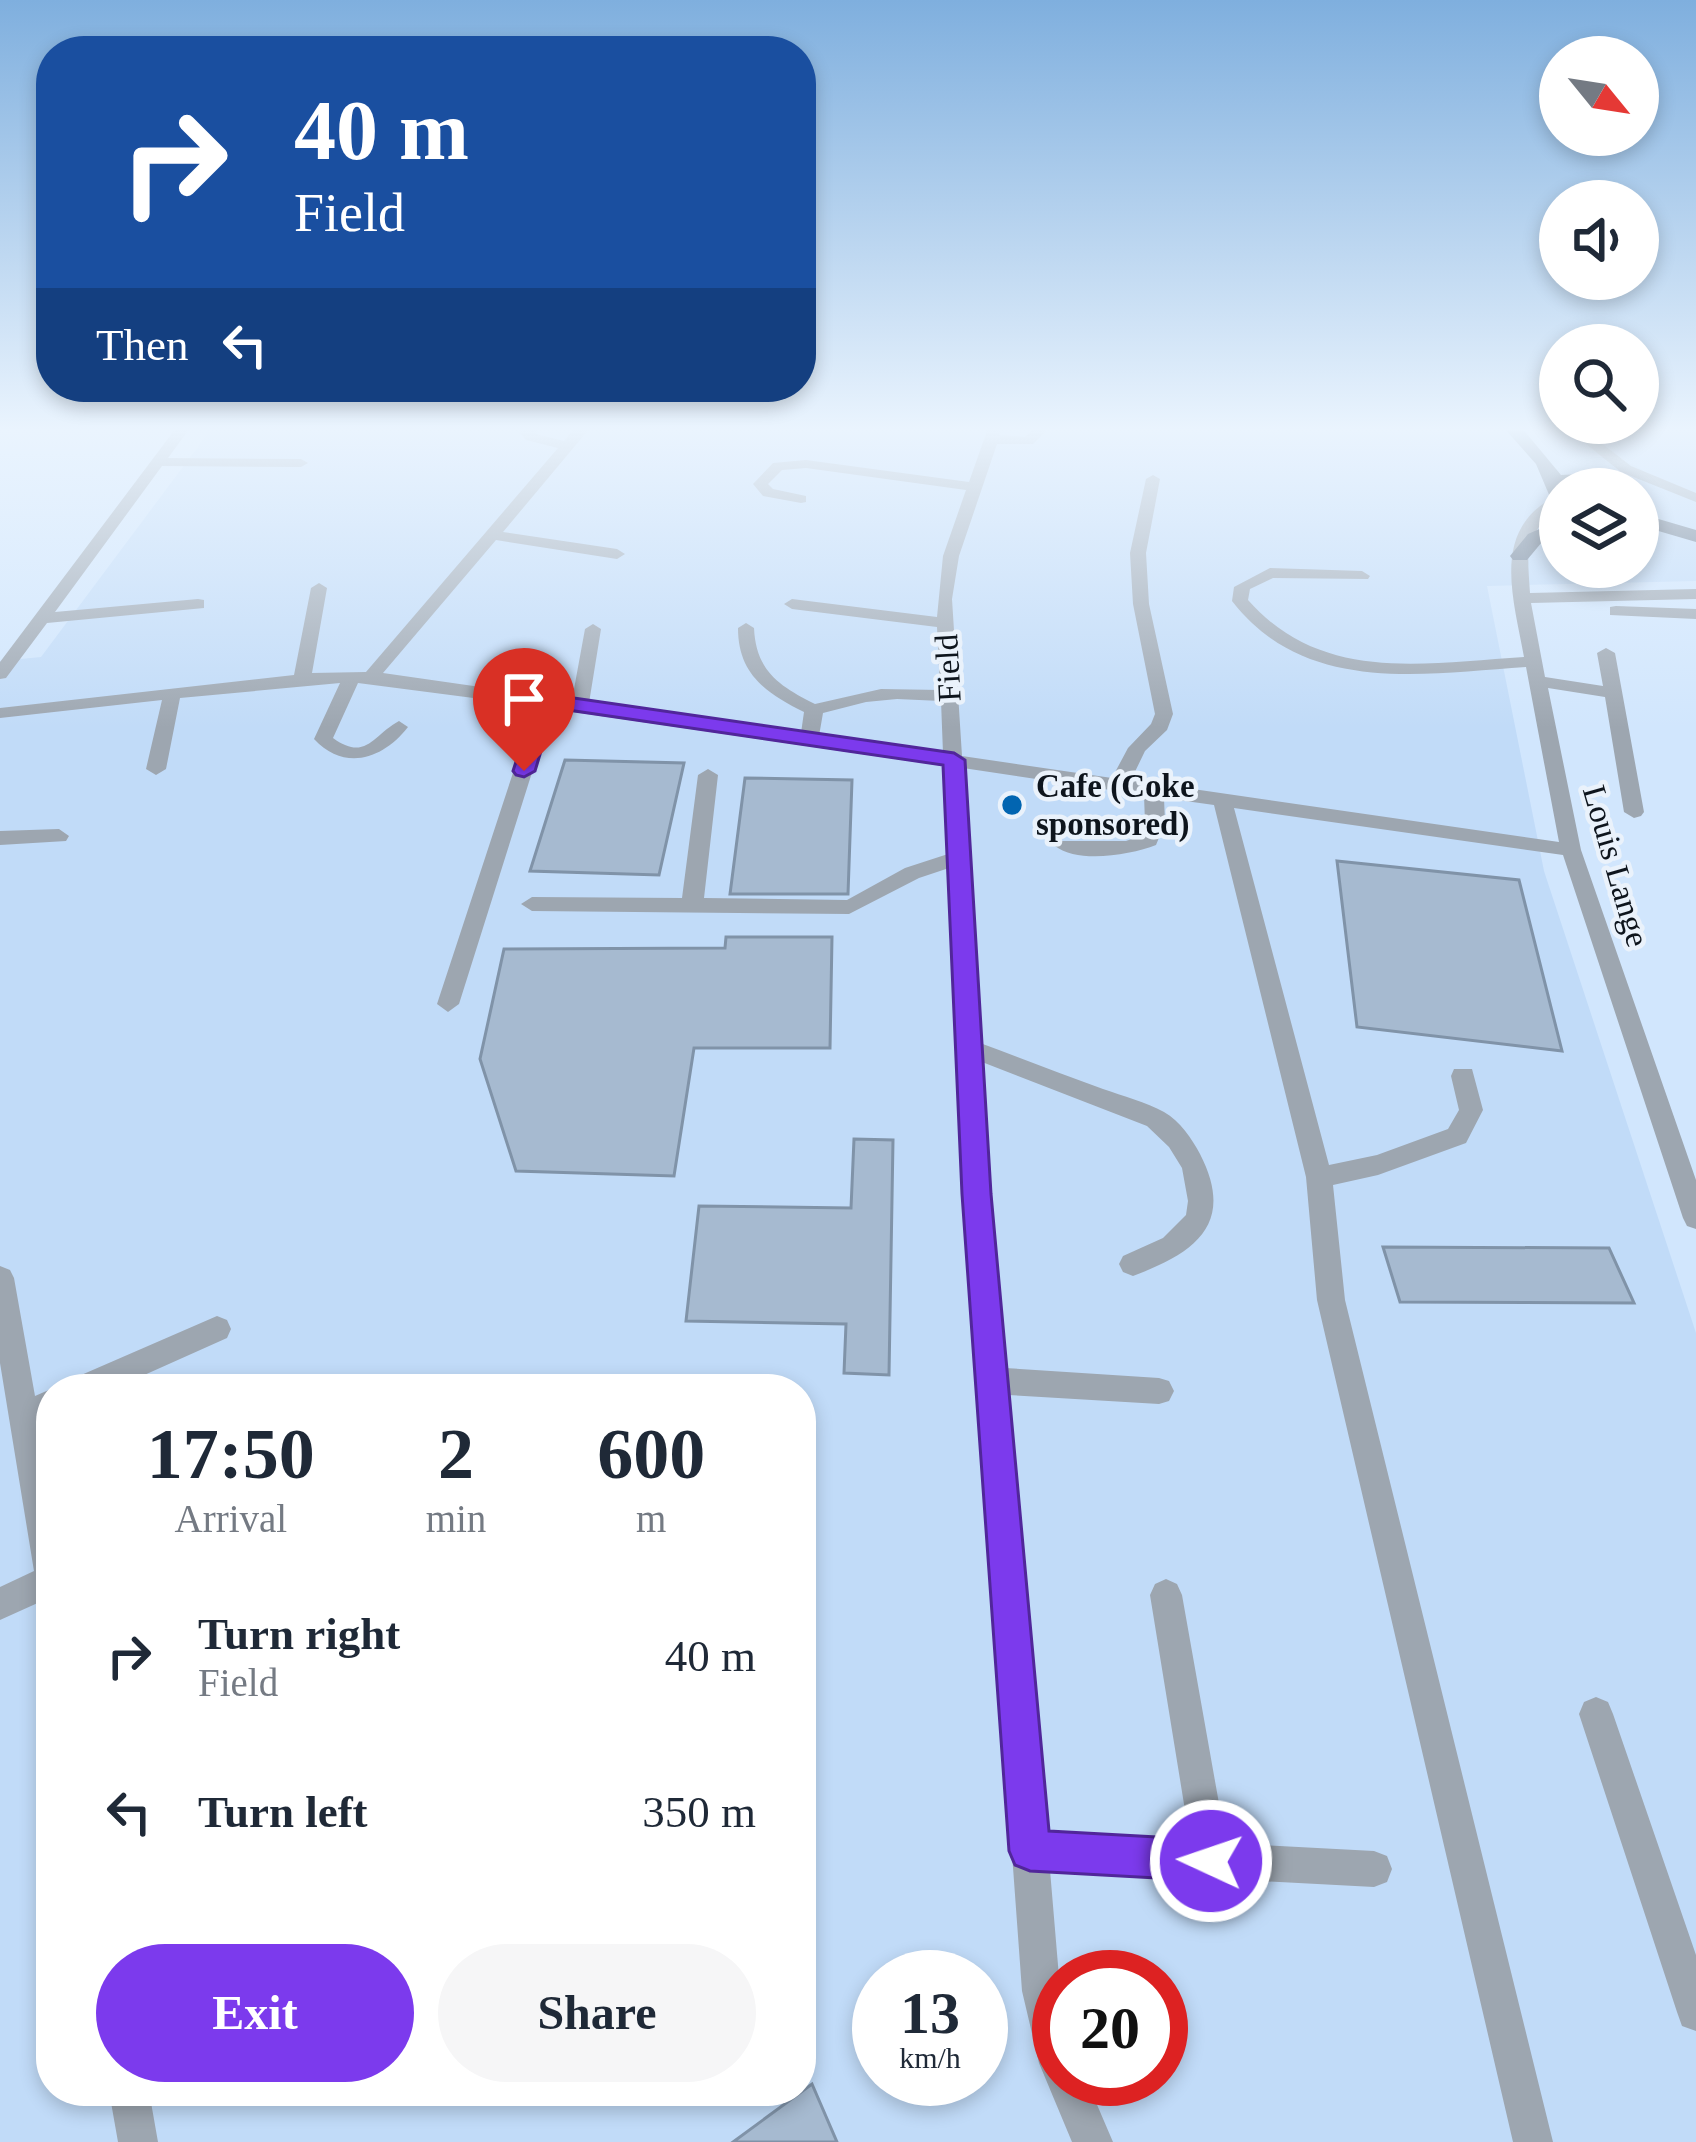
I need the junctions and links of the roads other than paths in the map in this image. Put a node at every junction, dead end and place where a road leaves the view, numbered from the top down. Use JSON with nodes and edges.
{"nodes":[{"id":1,"x":109,"y":528,"type":"edge"},
{"id":2,"x":497,"y":528,"type":"edge"},
{"id":3,"x":961,"y":528,"type":"edge"},
{"id":4,"x":1143,"y":528,"type":"edge"},
{"id":5,"x":1527,"y":528,"type":"edge"},
{"id":6,"x":1659,"y":529,"type":"edge"},
{"id":7,"x":1539,"y":532,"type":"edge"},
{"id":8,"x":491,"y":535,"type":"junction"},
{"id":9,"x":1690,"y":537,"type":"edge"},
{"id":10,"x":617,"y":554,"type":"dead end"},
{"id":11,"x":1520,"y":556,"type":"junction"},
{"id":12,"x":1362,"y":576,"type":"dead end"},
{"id":13,"x":319,"y":588,"type":"dead end"},
{"id":14,"x":1696,"y":594,"type":"edge"},
{"id":15,"x":1523,"y":602,"type":"junction"},
{"id":16,"x":198,"y":604,"type":"dead end"},
{"id":17,"x":792,"y":604,"type":"dead end"},
{"id":18,"x":1696,"y":614,"type":"edge"},
{"id":19,"x":41,"y":618,"type":"junction"},
{"id":20,"x":946,"y":623,"type":"junction"},
{"id":21,"x":746,"y":628,"type":"dead end"},
{"id":22,"x":593,"y":629,"type":"dead end"},
{"id":23,"x":9,"y":649,"type":"edge"},
{"id":24,"x":1606,"y":653,"type":"dead end"},
{"id":25,"x":1537,"y":672,"type":"junction"},
{"id":26,"x":0,"y":674,"type":"edge"},
{"id":27,"x":362,"y":677,"type":"junction"},
{"id":28,"x":302,"y":680,"type":"junction"},
{"id":29,"x":1612,"y":693,"type":"junction"},
{"id":30,"x":172,"y":694,"type":"junction"},
{"id":31,"x":950,"y":696,"type":"junction"},
{"id":32,"x":546,"y":700,"type":"junction"},
{"id":33,"x":580,"y":705,"type":"junction"},
{"id":34,"x":814,"y":710,"type":"junction"},
{"id":35,"x":0,"y":713,"type":"edge"},
{"id":36,"x":398,"y":727,"type":"dead end"},
{"id":37,"x":809,"y":737,"type":"junction"},
{"id":38,"x":954,"y":760,"type":"junction"},
{"id":39,"x":156,"y":769,"type":"dead end"},
{"id":40,"x":708,"y":775,"type":"dead end"},
{"id":41,"x":1119,"y":784,"type":"junction"},
{"id":42,"x":1154,"y":789,"type":"junction"},
{"id":43,"x":1222,"y":799,"type":"junction"},
{"id":44,"x":1634,"y":812,"type":"dead end"},
{"id":45,"x":59,"y":836,"type":"dead end"},
{"id":46,"x":0,"y":838,"type":"edge"},
{"id":47,"x":1065,"y":846,"type":"dead end"},
{"id":48,"x":1571,"y":850,"type":"junction"},
{"id":49,"x":959,"y":859,"type":"junction"},
{"id":50,"x":532,"y":904,"type":"dead end"},
{"id":51,"x":692,"y":906,"type":"junction"},
{"id":52,"x":448,"y":1004,"type":"dead end"},
{"id":53,"x":969,"y":1048,"type":"junction"},
{"id":54,"x":1463,"y":1076,"type":"dead end"},
{"id":55,"x":1319,"y":1177,"type":"junction"},
{"id":56,"x":1696,"y":1218,"type":"edge"},
{"id":57,"x":1133,"y":1264,"type":"dead end"},
{"id":58,"x":0,"y":1278,"type":"edge"},
{"id":59,"x":217,"y":1329,"type":"dead end"},
{"id":60,"x":116,"y":1374,"type":"edge"},
{"id":61,"x":995,"y":1381,"type":"junction"},
{"id":62,"x":1159,"y":1391,"type":"dead end"},
{"id":63,"x":36,"y":1398,"type":"edge"},
{"id":64,"x":36,"y":1587,"type":"edge"},
{"id":65,"x":1166,"y":1595,"type":"dead end"},
{"id":66,"x":0,"y":1604,"type":"edge"},
{"id":67,"x":1596,"y":1714,"type":"dead end"},
{"id":68,"x":1030,"y":1851,"type":"junction"},
{"id":69,"x":1211,"y":1861,"type":"junction"},
{"id":70,"x":1374,"y":1869,"type":"dead end"},
{"id":71,"x":1683,"y":1936,"type":"edge"},
{"id":72,"x":1038,"y":1950,"type":"edge"},
{"id":73,"x":1696,"y":2012,"type":"edge"},
{"id":74,"x":132,"y":2106,"type":"edge"},
{"id":75,"x":1077,"y":2106,"type":"edge"},
{"id":76,"x":138,"y":2142,"type":"edge"},
{"id":77,"x":1093,"y":2142,"type":"edge"},
{"id":78,"x":1533,"y":2142,"type":"edge"}],
"edges":[{"from":1,"to":19,"type":"street"},
{"from":2,"to":8,"type":"street"},
{"from":3,"to":20,"type":"street","name":"Field"},
{"from":4,"to":41,"type":"street"},
{"from":5,"to":11,"type":"street","name":"Louis Lange"},
{"from":6,"to":9,"type":"main road"},
{"from":7,"to":11,"type":"main road"},
{"from":8,"to":10,"type":"street"},
{"from":8,"to":27,"type":"street"},
{"from":11,"to":15,"type":"street","name":"Louis Lange"},
{"from":12,"to":25,"type":"street"},
{"from":13,"to":28,"type":"street"},
{"from":14,"to":15,"type":"street"},
{"from":15,"to":18,"type":"street"},
{"from":15,"to":25,"type":"street","name":"Louis Lange"},
{"from":16,"to":19,"type":"street"},
{"from":17,"to":20,"type":"street"},
{"from":19,"to":23,"type":"street"},
{"from":20,"to":31,"type":"street","name":"Field"},
{"from":21,"to":34,"type":"street"},
{"from":22,"to":33,"type":"street"},
{"from":23,"to":26,"type":"street"},
{"from":24,"to":29,"type":"street"},
{"from":25,"to":29,"type":"street"},
{"from":25,"to":48,"type":"street","name":"Louis Lange"},
{"from":27,"to":28,"type":"street"},
{"from":27,"to":32,"type":"street"},
{"from":27,"to":36,"type":"street"},
{"from":28,"to":30,"type":"street"},
{"from":29,"to":44,"type":"street"},
{"from":30,"to":35,"type":"street"},
{"from":30,"to":39,"type":"street"},
{"from":31,"to":34,"type":"street"},
{"from":31,"to":38,"type":"street","name":"Field"},
{"from":32,"to":33,"type":"street"},
{"from":32,"to":52,"type":"street"},
{"from":33,"to":37,"type":"street"},
{"from":34,"to":37,"type":"street"},
{"from":37,"to":38,"type":"street"},
{"from":38,"to":41,"type":"street"},
{"from":38,"to":49,"type":"street","name":"Field"},
{"from":40,"to":51,"type":"street"},
{"from":41,"to":42,"type":"street"},
{"from":42,"to":43,"type":"street"},
{"from":42,"to":47,"type":"street"},
{"from":43,"to":48,"type":"street"},
{"from":43,"to":55,"type":"street"},
{"from":45,"to":46,"type":"street"},
{"from":48,"to":56,"type":"street","name":"Louis Lange"},
{"from":49,"to":51,"type":"street"},
{"from":49,"to":53,"type":"street","name":"Field"},
{"from":50,"to":51,"type":"street"},
{"from":53,"to":57,"type":"street"},
{"from":53,"to":61,"type":"street","name":"Field"},
{"from":54,"to":55,"type":"street"},
{"from":55,"to":78,"type":"street"},
{"from":58,"to":63,"type":"street"},
{"from":59,"to":60,"type":"street"},
{"from":61,"to":62,"type":"street"},
{"from":61,"to":68,"type":"street","name":"Field"},
{"from":64,"to":66,"type":"street"},
{"from":65,"to":69,"type":"street"},
{"from":67,"to":71,"type":"street"},
{"from":68,"to":69,"type":"street"},
{"from":68,"to":72,"type":"street","name":"Field"},
{"from":69,"to":70,"type":"street"},
{"from":71,"to":73,"type":"street"},
{"from":74,"to":76,"type":"street"},
{"from":75,"to":77,"type":"street"}]}
